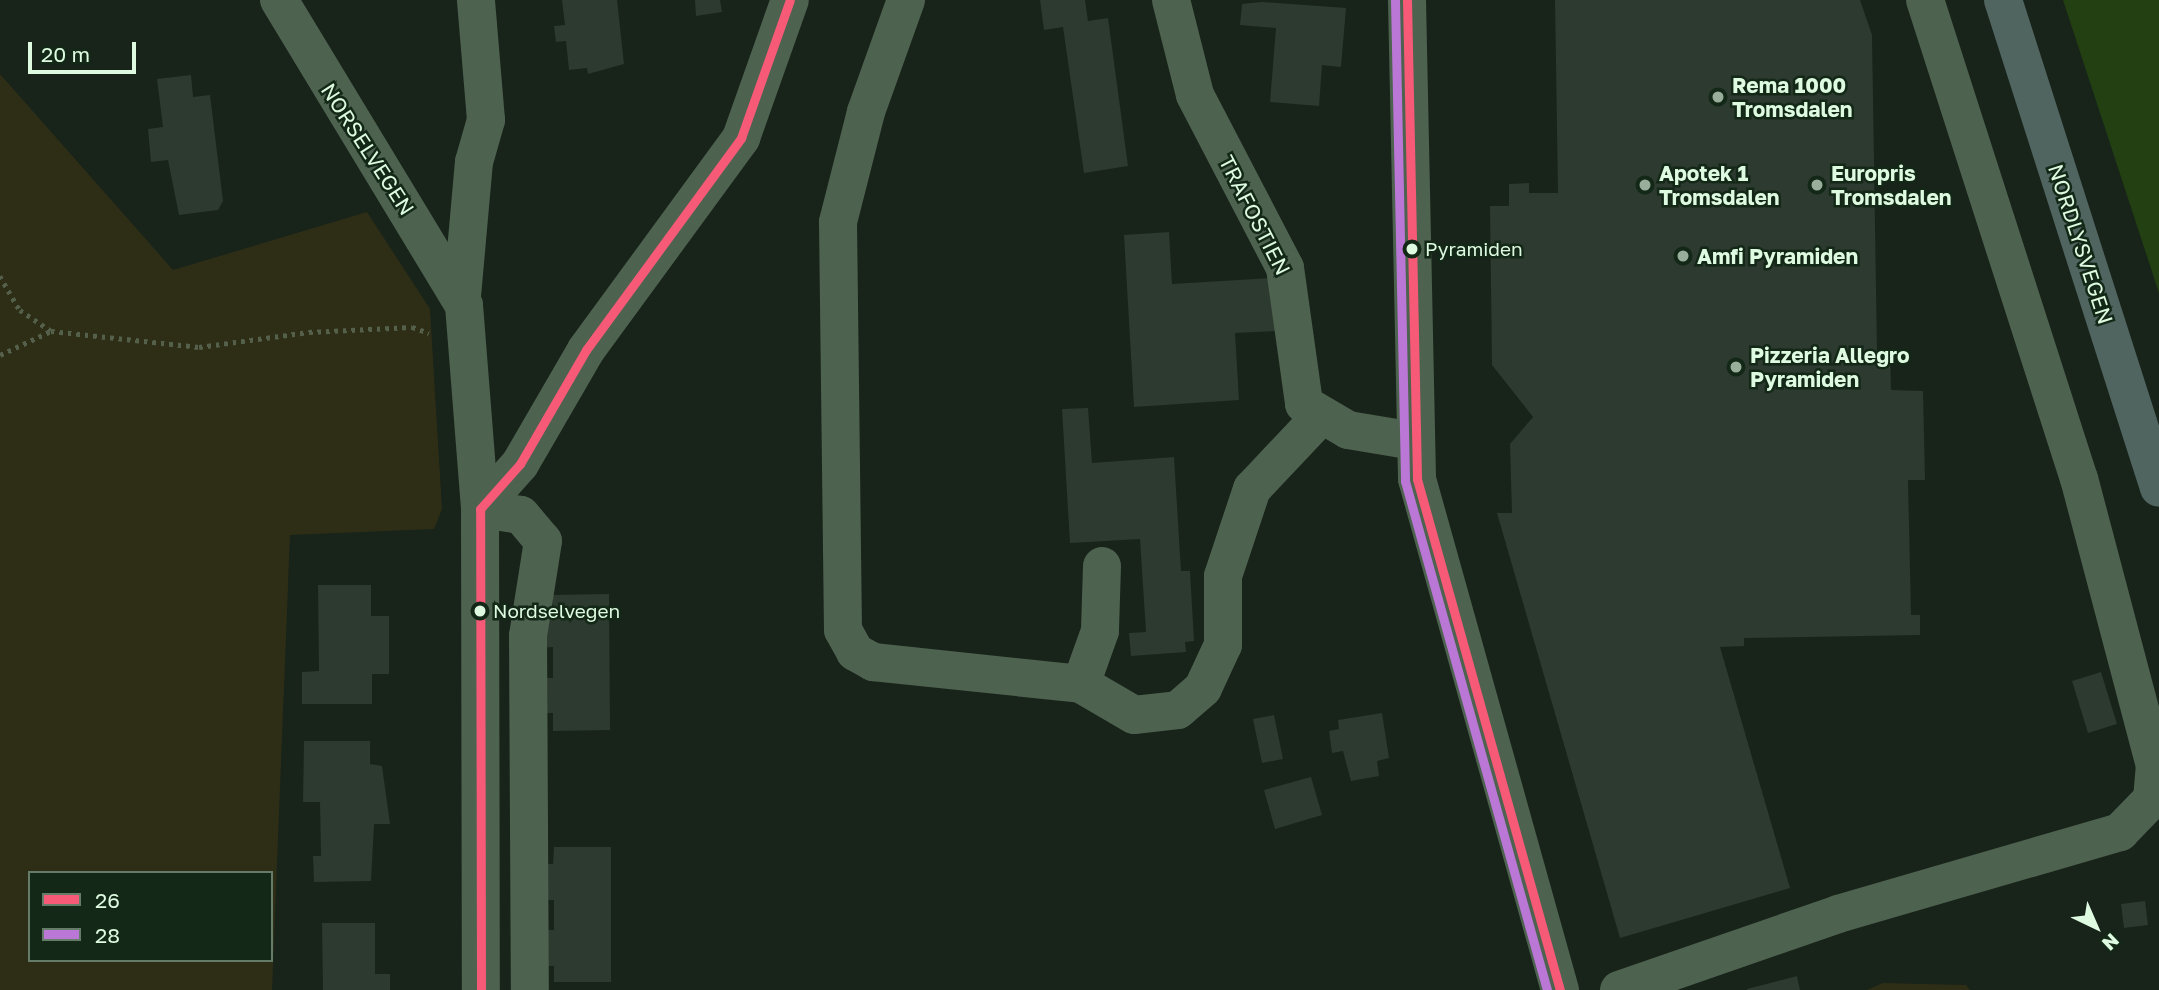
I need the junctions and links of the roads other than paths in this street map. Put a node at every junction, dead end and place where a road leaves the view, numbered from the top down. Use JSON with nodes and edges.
{"nodes":[{"id":1,"x":279,"y":0,"type":"edge"},
{"id":2,"x":476,"y":0,"type":"edge"},
{"id":3,"x":790,"y":0,"type":"edge"},
{"id":4,"x":906,"y":0,"type":"edge"},
{"id":5,"x":1171,"y":0,"type":"edge"},
{"id":6,"x":1407,"y":0,"type":"edge"},
{"id":7,"x":1925,"y":0,"type":"edge"},
{"id":8,"x":2003,"y":0,"type":"edge"},
{"id":9,"x":465,"y":314,"type":"junction"},
{"id":10,"x":1320,"y":418,"type":"junction"},
{"id":11,"x":1414,"y":441,"type":"junction"},
{"id":12,"x":2159,"y":488,"type":"edge"},
{"id":13,"x":480,"y":509,"type":"junction"},
{"id":14,"x":1102,"y":566,"type":"dead end"},
{"id":15,"x":1081,"y":684,"type":"junction"},
{"id":16,"x":481,"y":990,"type":"edge"},
{"id":17,"x":530,"y":990,"type":"edge"},
{"id":18,"x":1560,"y":990,"type":"edge"},
{"id":19,"x":1619,"y":990,"type":"edge"}],
"edges":[{"from":1,"to":9,"type":"street","name":"NORSELVEGEN"},
{"from":2,"to":9,"type":"street"},
{"from":3,"to":13,"type":"street"},
{"from":4,"to":15,"type":"street"},
{"from":5,"to":10,"type":"street","name":"TRAFOSTIEN"},
{"from":6,"to":11,"type":"street"},
{"from":7,"to":19,"type":"street"},
{"from":8,"to":12,"type":"highway","name":"NORDLYSVEGEN"},
{"from":9,"to":13,"type":"street"},
{"from":10,"to":11,"type":"street"},
{"from":10,"to":15,"type":"street"},
{"from":11,"to":18,"type":"street"},
{"from":13,"to":16,"type":"street"},
{"from":13,"to":17,"type":"street"},
{"from":14,"to":15,"type":"street"}]}
